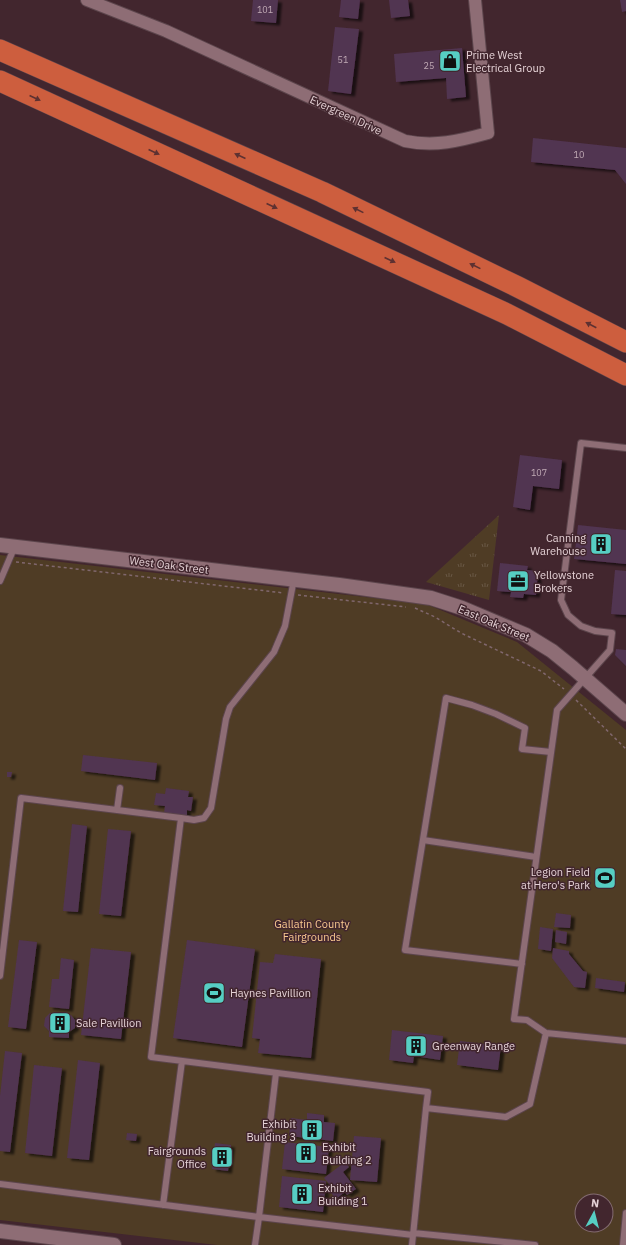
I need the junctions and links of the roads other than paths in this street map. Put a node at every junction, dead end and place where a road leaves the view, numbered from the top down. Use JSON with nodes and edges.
{"nodes":[{"id":1,"x":87,"y":0,"type":"edge"},
{"id":2,"x":476,"y":0,"type":"edge"},
{"id":3,"x":0,"y":50,"type":"edge"},
{"id":4,"x":0,"y":81,"type":"edge"},
{"id":5,"x":626,"y":342,"type":"edge"},
{"id":6,"x":626,"y":375,"type":"edge"},
{"id":7,"x":626,"y":448,"type":"edge"},
{"id":8,"x":0,"y":545,"type":"edge"},
{"id":9,"x":16,"y":546,"type":"junction"},
{"id":10,"x":294,"y":579,"type":"junction"},
{"id":11,"x":0,"y":581,"type":"edge"},
{"id":12,"x":339,"y":585,"type":"joint"},
{"id":13,"x":586,"y":679,"type":"junction"},
{"id":14,"x":626,"y":714,"type":"edge"},
{"id":15,"x":551,"y":752,"type":"junction"},
{"id":16,"x":120,"y":788,"type":"dead end"},
{"id":17,"x":117,"y":810,"type":"junction"},
{"id":18,"x":181,"y":818,"type":"junction"},
{"id":19,"x":423,"y":840,"type":"junction"},
{"id":20,"x":536,"y":857,"type":"junction"},
{"id":21,"x":522,"y":964,"type":"junction"},
{"id":22,"x":0,"y":976,"type":"edge"},
{"id":23,"x":546,"y":1033,"type":"junction"},
{"id":24,"x":626,"y":1041,"type":"edge"},
{"id":25,"x":182,"y":1061,"type":"junction"},
{"id":26,"x":276,"y":1073,"type":"junction"},
{"id":27,"x":426,"y":1108,"type":"junction"},
{"id":28,"x":0,"y":1184,"type":"edge"},
{"id":29,"x":163,"y":1205,"type":"junction"},
{"id":30,"x":626,"y":1212,"type":"edge"},
{"id":31,"x":259,"y":1217,"type":"junction"},
{"id":32,"x":0,"y":1231,"type":"edge"},
{"id":33,"x":413,"y":1234,"type":"junction"},
{"id":34,"x":114,"y":1245,"type":"edge"},
{"id":35,"x":255,"y":1245,"type":"edge"},
{"id":36,"x":412,"y":1245,"type":"edge"},
{"id":37,"x":535,"y":1245,"type":"edge"},
{"id":38,"x":623,"y":1245,"type":"edge"}],
"edges":[{"from":1,"to":2,"type":"street","name":"Evergreen Drive"},
{"from":5,"to":3,"type":"highway","one_way":true},
{"from":4,"to":6,"type":"highway","one_way":true},
{"from":7,"to":13,"type":"lane"},
{"from":8,"to":9,"type":"street","name":"West Oak Street"},
{"from":9,"to":10,"type":"street","name":"West Oak Street"},
{"from":9,"to":11,"type":"lane"},
{"from":10,"to":12,"type":"street","name":"West Oak Street"},
{"from":10,"to":18,"type":"lane"},
{"from":12,"to":13,"type":"street","name":"East Oak Street"},
{"from":13,"to":14,"type":"street","name":"East Oak Street"},
{"from":13,"to":15,"type":"lane"},
{"from":15,"to":19,"type":"lane"},
{"from":15,"to":20,"type":"lane"},
{"from":16,"to":17,"type":"lane"},
{"from":17,"to":18,"type":"lane"},
{"from":17,"to":22,"type":"lane"},
{"from":18,"to":25,"type":"lane"},
{"from":19,"to":20,"type":"lane"},
{"from":19,"to":21,"type":"lane"},
{"from":20,"to":21,"type":"lane"},
{"from":21,"to":23,"type":"lane"},
{"from":23,"to":24,"type":"lane"},
{"from":23,"to":27,"type":"lane"},
{"from":25,"to":26,"type":"lane"},
{"from":25,"to":29,"type":"lane"},
{"from":26,"to":27,"type":"lane"},
{"from":26,"to":31,"type":"lane"},
{"from":27,"to":33,"type":"lane"},
{"from":28,"to":29,"type":"lane"},
{"from":29,"to":31,"type":"lane"},
{"from":30,"to":38,"type":"lane"},
{"from":31,"to":33,"type":"lane"},
{"from":31,"to":35,"type":"lane"},
{"from":32,"to":34,"type":"street"},
{"from":33,"to":36,"type":"lane"},
{"from":33,"to":37,"type":"lane"}]}
